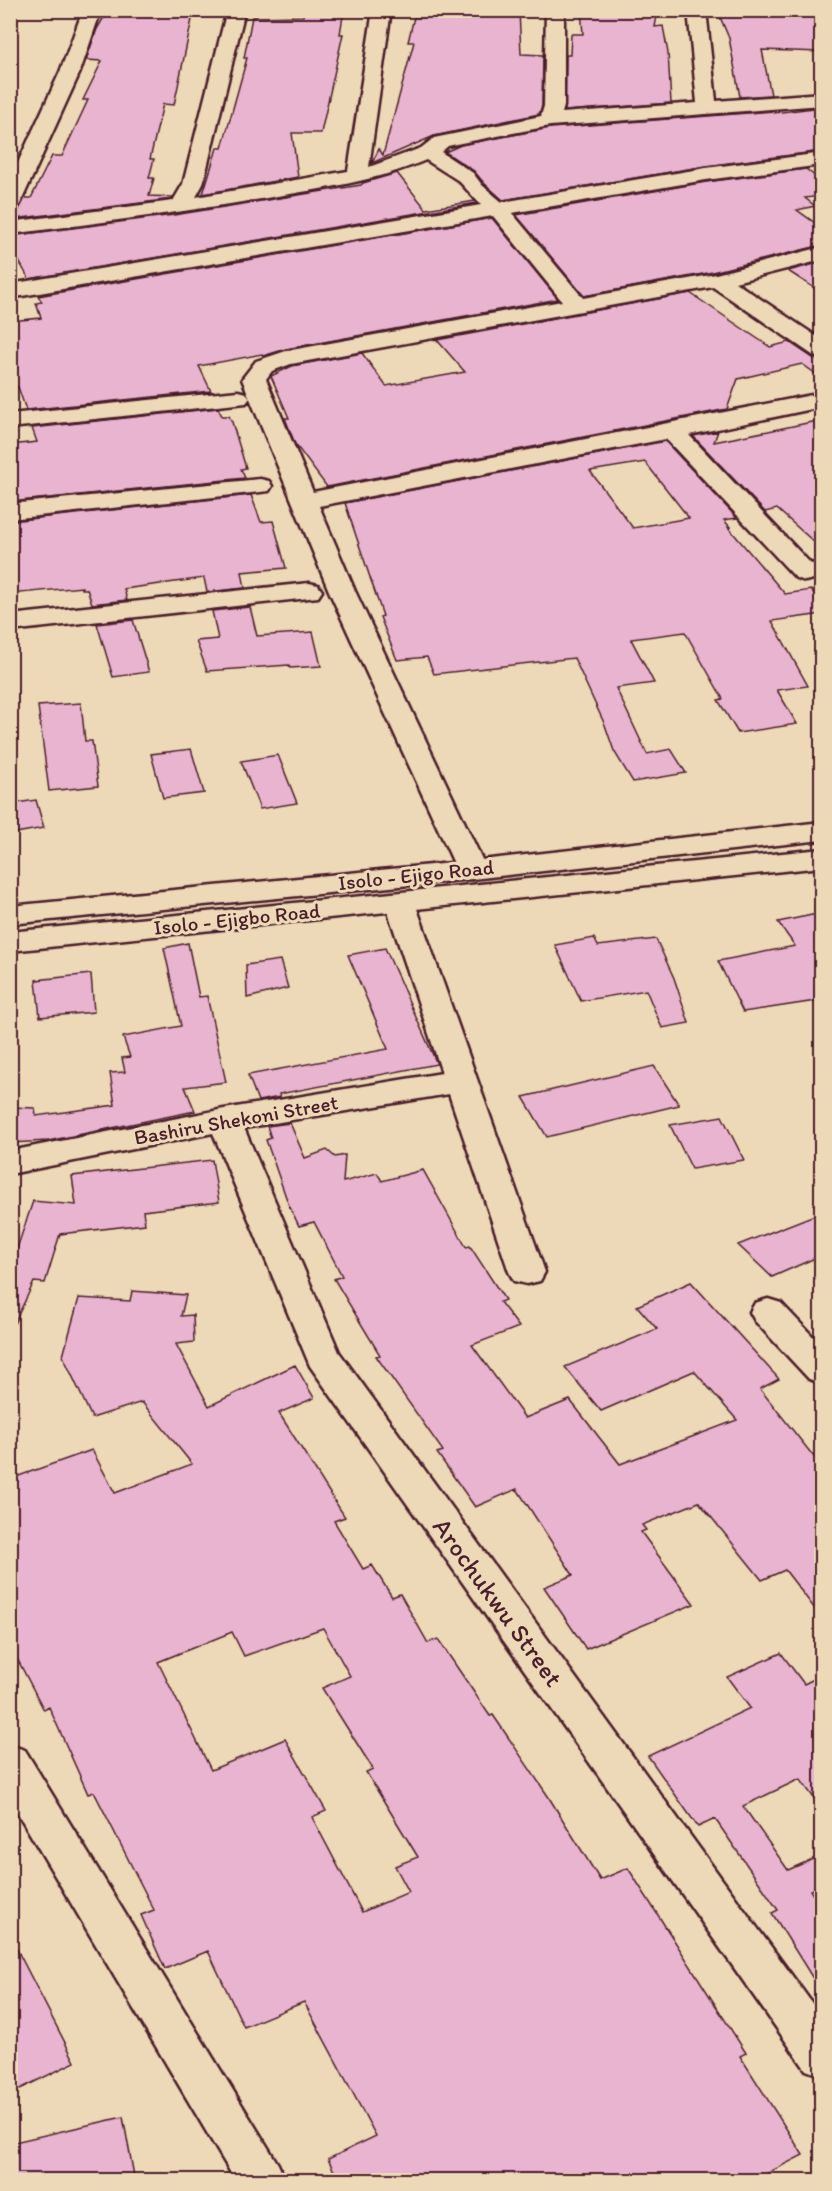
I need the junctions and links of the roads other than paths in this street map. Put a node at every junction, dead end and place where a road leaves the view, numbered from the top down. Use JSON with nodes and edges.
{"nodes":[{"id":1,"x":92,"y":10,"type":"edge"},
{"id":2,"x":236,"y":10,"type":"edge"},
{"id":3,"x":382,"y":10,"type":"edge"},
{"id":4,"x":555,"y":10,"type":"edge"},
{"id":5,"x":697,"y":10,"type":"edge"},
{"id":6,"x":822,"y":99,"type":"edge"},
{"id":7,"x":707,"y":107,"type":"junction"},
{"id":8,"x":550,"y":120,"type":"junction"},
{"id":9,"x":428,"y":152,"type":"junction"},
{"id":10,"x":822,"y":159,"type":"edge"},
{"id":11,"x":358,"y":176,"type":"junction"},
{"id":12,"x":10,"y":204,"type":"edge"},
{"id":13,"x":181,"y":206,"type":"junction"},
{"id":14,"x":498,"y":209,"type":"junction"},
{"id":15,"x":10,"y":228,"type":"edge"},
{"id":16,"x":822,"y":253,"type":"edge"},
{"id":17,"x":717,"y":280,"type":"junction"},
{"id":18,"x":10,"y":291,"type":"edge"},
{"id":19,"x":576,"y":304,"type":"junction"},
{"id":20,"x":822,"y":351,"type":"edge"},
{"id":21,"x":238,"y":398,"type":"dead end"},
{"id":22,"x":822,"y":400,"type":"edge"},
{"id":23,"x":10,"y":421,"type":"edge"},
{"id":24,"x":672,"y":431,"type":"junction"},
{"id":25,"x":261,"y":486,"type":"dead end"},
{"id":26,"x":306,"y":501,"type":"junction"},
{"id":27,"x":10,"y":512,"type":"edge"},
{"id":28,"x":816,"y":577,"type":"edge"},
{"id":29,"x":309,"y":591,"type":"dead end"},
{"id":30,"x":10,"y":623,"type":"edge"},
{"id":31,"x":822,"y":831,"type":"edge"},
{"id":32,"x":822,"y":858,"type":"edge"},
{"id":33,"x":472,"y":870,"type":"junction"},
{"id":34,"x":400,"y":903,"type":"junction"},
{"id":35,"x":10,"y":915,"type":"edge"},
{"id":36,"x":10,"y":942,"type":"edge"},
{"id":37,"x":462,"y":1081,"type":"junction"},
{"id":38,"x":224,"y":1120,"type":"junction"},
{"id":39,"x":10,"y":1163,"type":"edge"},
{"id":40,"x":527,"y":1272,"type":"dead end"},
{"id":41,"x":768,"y":1312,"type":"dead end"},
{"id":42,"x":822,"y":1370,"type":"edge"},
{"id":43,"x":10,"y":1762,"type":"edge"},
{"id":44,"x":822,"y":2055,"type":"edge"},
{"id":45,"x":261,"y":2181,"type":"edge"}],
"edges":[{"from":1,"to":12,"type":"street"},
{"from":2,"to":13,"type":"street"},
{"from":3,"to":11,"type":"street"},
{"from":4,"to":8,"type":"street"},
{"from":5,"to":7,"type":"street"},
{"from":6,"to":7,"type":"street"},
{"from":7,"to":8,"type":"street"},
{"from":8,"to":9,"type":"street"},
{"from":9,"to":11,"type":"street"},
{"from":9,"to":14,"type":"street"},
{"from":10,"to":14,"type":"street"},
{"from":11,"to":13,"type":"street"},
{"from":13,"to":15,"type":"street"},
{"from":14,"to":18,"type":"street"},
{"from":14,"to":19,"type":"street"},
{"from":16,"to":17,"type":"street"},
{"from":17,"to":19,"type":"street"},
{"from":17,"to":20,"type":"street"},
{"from":19,"to":26,"type":"street"},
{"from":21,"to":23,"type":"street"},
{"from":22,"to":24,"type":"street"},
{"from":24,"to":26,"type":"street"},
{"from":24,"to":28,"type":"street"},
{"from":25,"to":27,"type":"street"},
{"from":26,"to":33,"type":"street"},
{"from":29,"to":30,"type":"street"},
{"from":31,"to":33,"type":"street","name":"Isolo - Ejigo Road"},
{"from":32,"to":34,"type":"street","name":"Isolo - Ejigbo Road"},
{"from":33,"to":35,"type":"street","name":"Isolo - Ejigo Road"},
{"from":34,"to":36,"type":"street","name":"Isolo - Ejigbo Road"},
{"from":34,"to":37,"type":"street"},
{"from":37,"to":38,"type":"street","name":"Bashiru Shekoni Street"},
{"from":37,"to":40,"type":"street"},
{"from":38,"to":39,"type":"street","name":"Bashiru Shekoni Street"},
{"from":38,"to":44,"type":"street","name":"Arochukwu Street"},
{"from":41,"to":42,"type":"street"},
{"from":43,"to":45,"type":"street"}]}
